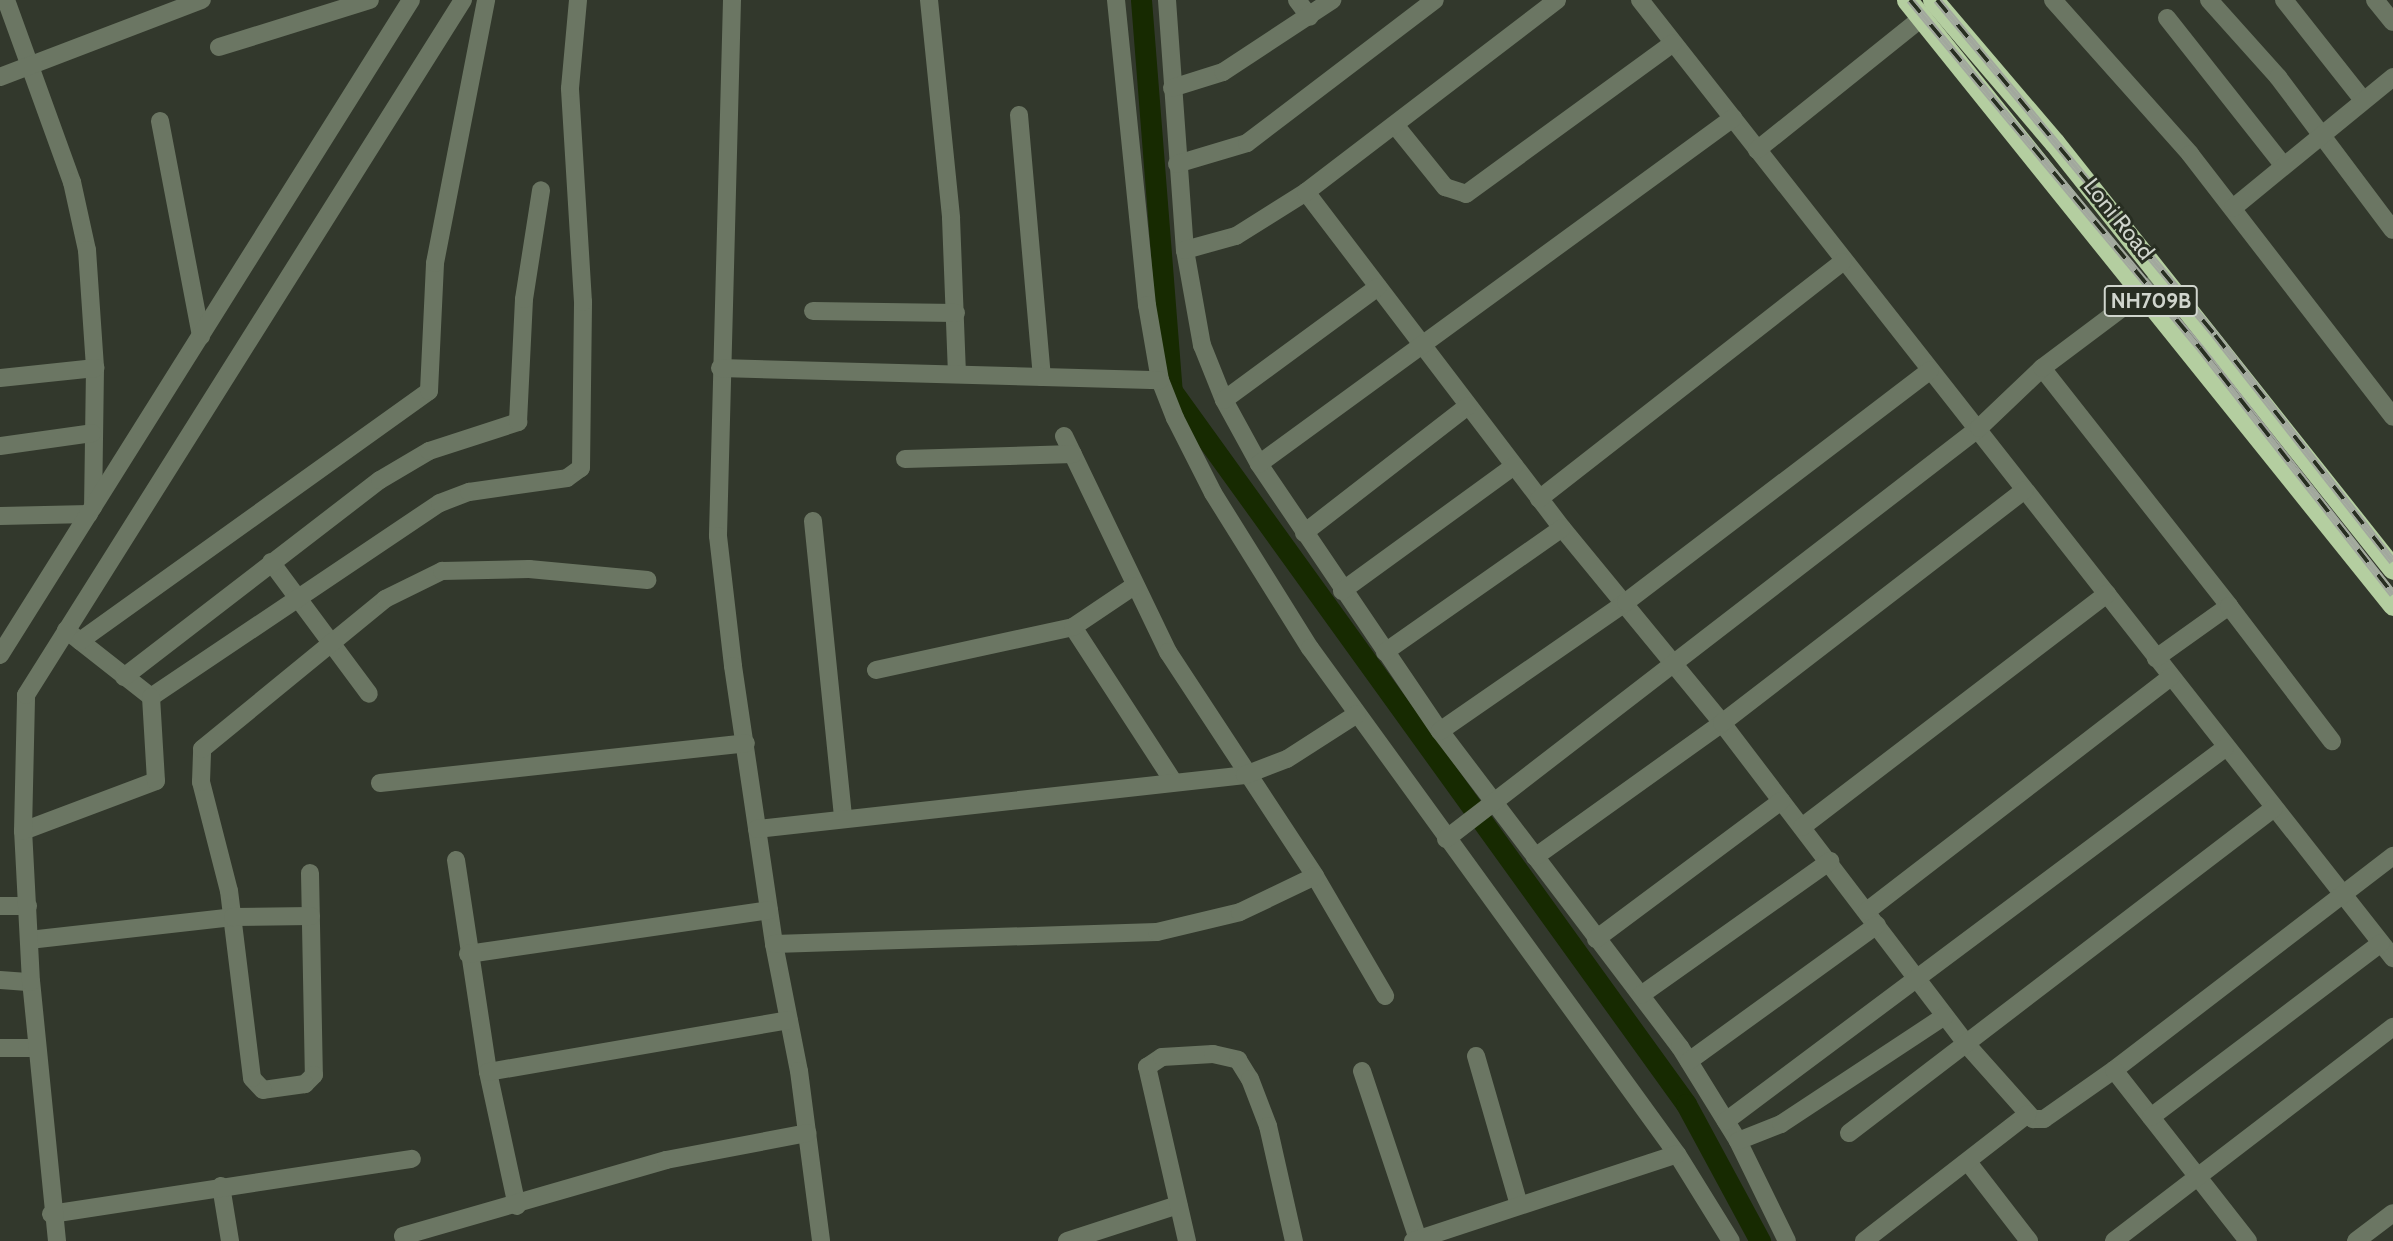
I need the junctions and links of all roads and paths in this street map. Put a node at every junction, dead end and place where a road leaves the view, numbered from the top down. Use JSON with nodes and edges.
{"nodes":[{"id":1,"x":6,"y":0,"type":"edge"},
{"id":2,"x":202,"y":0,"type":"edge"},
{"id":3,"x":370,"y":0,"type":"edge"},
{"id":4,"x":411,"y":0,"type":"edge"},
{"id":5,"x":463,"y":0,"type":"edge"},
{"id":6,"x":486,"y":0,"type":"edge"},
{"id":7,"x":578,"y":0,"type":"edge"},
{"id":8,"x":732,"y":0,"type":"edge"},
{"id":9,"x":929,"y":0,"type":"edge"},
{"id":10,"x":1116,"y":0,"type":"edge"},
{"id":11,"x":1167,"y":0,"type":"edge"},
{"id":12,"x":1297,"y":0,"type":"edge"},
{"id":13,"x":1332,"y":0,"type":"edge"},
{"id":14,"x":1435,"y":0,"type":"edge"},
{"id":15,"x":1556,"y":0,"type":"edge"},
{"id":16,"x":1640,"y":0,"type":"edge"},
{"id":17,"x":1907,"y":0,"type":"edge"},
{"id":18,"x":2053,"y":0,"type":"edge"},
{"id":19,"x":2209,"y":0,"type":"edge"},
{"id":20,"x":2284,"y":0,"type":"edge"},
{"id":21,"x":2375,"y":0,"type":"edge"},
{"id":22,"x":1928,"y":9,"type":"edge"},
{"id":23,"x":2391,"y":15,"type":"edge"},
{"id":24,"x":1310,"y":17,"type":"junction"},
{"id":25,"x":2167,"y":18,"type":"dead end"},
{"id":26,"x":8,"y":31,"type":"edge"},
{"id":27,"x":1673,"y":43,"type":"junction"},
{"id":28,"x":219,"y":47,"type":"dead end"},
{"id":29,"x":29,"y":66,"type":"junction"},
{"id":30,"x":0,"y":77,"type":"edge"},
{"id":31,"x":2393,"y":77,"type":"edge"},
{"id":32,"x":1172,"y":88,"type":"junction"},
{"id":33,"x":2363,"y":100,"type":"junction"},
{"id":34,"x":1019,"y":115,"type":"dead end"},
{"id":35,"x":1733,"y":118,"type":"junction"},
{"id":36,"x":160,"y":121,"type":"dead end"},
{"id":37,"x":1395,"y":125,"type":"junction"},
{"id":38,"x":2320,"y":134,"type":"junction"},
{"id":39,"x":1757,"y":150,"type":"junction"},
{"id":40,"x":1177,"y":164,"type":"junction"},
{"id":41,"x":2283,"y":165,"type":"junction"},
{"id":42,"x":541,"y":190,"type":"dead end"},
{"id":43,"x":1306,"y":192,"type":"junction"},
{"id":44,"x":2233,"y":208,"type":"junction"},
{"id":45,"x":2393,"y":230,"type":"edge"},
{"id":46,"x":1185,"y":250,"type":"junction"},
{"id":47,"x":1842,"y":262,"type":"junction"},
{"id":48,"x":2162,"y":278,"type":"junction"},
{"id":49,"x":1378,"y":287,"type":"junction"},
{"id":50,"x":2143,"y":291,"type":"junction"},
{"id":51,"x":813,"y":311,"type":"dead end"},
{"id":52,"x":956,"y":313,"type":"junction"},
{"id":53,"x":201,"y":336,"type":"junction"},
{"id":54,"x":1423,"y":346,"type":"junction"},
{"id":55,"x":720,"y":368,"type":"junction"},
{"id":56,"x":2042,"y":368,"type":"junction"},
{"id":57,"x":95,"y":369,"type":"junction"},
{"id":58,"x":1930,"y":370,"type":"junction"},
{"id":59,"x":957,"y":373,"type":"junction"},
{"id":60,"x":1042,"y":377,"type":"junction"},
{"id":61,"x":0,"y":378,"type":"edge"},
{"id":62,"x":1160,"y":380,"type":"junction"},
{"id":63,"x":1224,"y":400,"type":"junction"},
{"id":64,"x":1468,"y":406,"type":"junction"},
{"id":65,"x":2393,"y":417,"type":"edge"},
{"id":66,"x":1979,"y":428,"type":"junction"},
{"id":67,"x":92,"y":433,"type":"junction"},
{"id":68,"x":1064,"y":436,"type":"dead end"},
{"id":69,"x":0,"y":446,"type":"edge"},
{"id":70,"x":1073,"y":454,"type":"junction"},
{"id":71,"x":905,"y":459,"type":"dead end"},
{"id":72,"x":1259,"y":464,"type":"junction"},
{"id":73,"x":1514,"y":466,"type":"junction"},
{"id":74,"x":2025,"y":490,"type":"junction"},
{"id":75,"x":1539,"y":499,"type":"junction"},
{"id":76,"x":91,"y":510,"type":"junction"},
{"id":77,"x":0,"y":516,"type":"edge"},
{"id":78,"x":813,"y":521,"type":"dead end"},
{"id":79,"x":1562,"y":528,"type":"junction"},
{"id":80,"x":1304,"y":533,"type":"junction"},
{"id":81,"x":271,"y":562,"type":"junction"},
{"id":82,"x":2393,"y":569,"type":"edge"},
{"id":83,"x":647,"y":580,"type":"dead end"},
{"id":84,"x":1134,"y":586,"type":"junction"},
{"id":85,"x":1342,"y":591,"type":"junction"},
{"id":86,"x":2107,"y":594,"type":"junction"},
{"id":87,"x":297,"y":597,"type":"junction"},
{"id":88,"x":1626,"y":602,"type":"junction"},
{"id":89,"x":2393,"y":605,"type":"edge"},
{"id":90,"x":2229,"y":606,"type":"junction"},
{"id":91,"x":21,"y":622,"type":"junction"},
{"id":92,"x":0,"y":624,"type":"edge"},
{"id":93,"x":1073,"y":627,"type":"junction"},
{"id":94,"x":73,"y":635,"type":"junction"},
{"id":95,"x":331,"y":641,"type":"junction"},
{"id":96,"x":1385,"y":652,"type":"junction"},
{"id":97,"x":0,"y":655,"type":"edge"},
{"id":98,"x":2156,"y":658,"type":"junction"},
{"id":99,"x":1673,"y":662,"type":"junction"},
{"id":100,"x":876,"y":670,"type":"dead end"},
{"id":101,"x":124,"y":677,"type":"junction"},
{"id":102,"x":2171,"y":677,"type":"junction"},
{"id":103,"x":369,"y":694,"type":"dead end"},
{"id":104,"x":151,"y":697,"type":"junction"},
{"id":105,"x":1357,"y":714,"type":"junction"},
{"id":106,"x":1722,"y":723,"type":"junction"},
{"id":107,"x":1440,"y":731,"type":"junction"},
{"id":108,"x":2332,"y":741,"type":"dead end"},
{"id":109,"x":746,"y":743,"type":"junction"},
{"id":110,"x":2225,"y":748,"type":"junction"},
{"id":111,"x":1245,"y":775,"type":"junction"},
{"id":112,"x":1172,"y":781,"type":"junction"},
{"id":113,"x":380,"y":783,"type":"dead end"},
{"id":114,"x":1781,"y":801,"type":"junction"},
{"id":115,"x":1485,"y":806,"type":"junction"},
{"id":116,"x":2274,"y":808,"type":"junction"},
{"id":117,"x":843,"y":815,"type":"junction"},
{"id":118,"x":1802,"y":827,"type":"junction"},
{"id":119,"x":757,"y":829,"type":"junction"},
{"id":120,"x":23,"y":831,"type":"junction"},
{"id":121,"x":1453,"y":833,"type":"junction"},
{"id":122,"x":2393,"y":856,"type":"edge"},
{"id":123,"x":1535,"y":857,"type":"junction"},
{"id":124,"x":456,"y":860,"type":"dead end"},
{"id":125,"x":1830,"y":862,"type":"junction"},
{"id":126,"x":310,"y":873,"type":"dead end"},
{"id":127,"x":1315,"y":876,"type":"junction"},
{"id":128,"x":2343,"y":896,"type":"junction"},
{"id":129,"x":0,"y":906,"type":"edge"},
{"id":130,"x":28,"y":906,"type":"junction"},
{"id":131,"x":769,"y":910,"type":"junction"},
{"id":132,"x":310,"y":916,"type":"junction"},
{"id":133,"x":233,"y":917,"type":"junction"},
{"id":134,"x":1872,"y":918,"type":"junction"},
{"id":135,"x":1596,"y":939,"type":"junction"},
{"id":136,"x":29,"y":940,"type":"junction"},
{"id":137,"x":2381,"y":943,"type":"junction"},
{"id":138,"x":774,"y":944,"type":"junction"},
{"id":139,"x":468,"y":954,"type":"junction"},
{"id":140,"x":2393,"y":958,"type":"edge"},
{"id":141,"x":0,"y":980,"type":"edge"},
{"id":142,"x":31,"y":982,"type":"junction"},
{"id":143,"x":1918,"y":982,"type":"junction"},
{"id":144,"x":1641,"y":995,"type":"junction"},
{"id":145,"x":1385,"y":996,"type":"dead end"},
{"id":146,"x":1945,"y":1016,"type":"junction"},
{"id":147,"x":789,"y":1020,"type":"junction"},
{"id":148,"x":2393,"y":1027,"type":"edge"},
{"id":149,"x":1968,"y":1046,"type":"junction"},
{"id":150,"x":0,"y":1048,"type":"edge"},
{"id":151,"x":37,"y":1048,"type":"junction"},
{"id":152,"x":1476,"y":1056,"type":"dead end"},
{"id":153,"x":1689,"y":1061,"type":"junction"},
{"id":154,"x":2114,"y":1070,"type":"junction"},
{"id":155,"x":1363,"y":1071,"type":"dead end"},
{"id":156,"x":488,"y":1072,"type":"junction"},
{"id":157,"x":2028,"y":1114,"type":"junction"},
{"id":158,"x":2151,"y":1117,"type":"junction"},
{"id":159,"x":1726,"y":1121,"type":"junction"},
{"id":160,"x":807,"y":1133,"type":"junction"},
{"id":161,"x":1849,"y":1133,"type":"dead end"},
{"id":162,"x":1738,"y":1141,"type":"junction"},
{"id":163,"x":1677,"y":1154,"type":"junction"},
{"id":164,"x":412,"y":1159,"type":"dead end"},
{"id":165,"x":1968,"y":1162,"type":"junction"},
{"id":166,"x":2198,"y":1176,"type":"junction"},
{"id":167,"x":221,"y":1186,"type":"junction"},
{"id":168,"x":1178,"y":1205,"type":"junction"},
{"id":169,"x":1519,"y":1205,"type":"junction"},
{"id":170,"x":517,"y":1206,"type":"junction"},
{"id":171,"x":51,"y":1214,"type":"junction"},
{"id":172,"x":2392,"y":1215,"type":"edge"},
{"id":173,"x":1890,"y":1234,"type":"edge"},
{"id":174,"x":403,"y":1236,"type":"dead end"},
{"id":175,"x":1415,"y":1240,"type":"edge"},
{"id":176,"x":57,"y":1241,"type":"edge"},
{"id":177,"x":230,"y":1241,"type":"edge"},
{"id":178,"x":821,"y":1241,"type":"edge"},
{"id":179,"x":1068,"y":1241,"type":"edge"},
{"id":180,"x":1187,"y":1241,"type":"edge"},
{"id":181,"x":1294,"y":1241,"type":"edge"},
{"id":182,"x":1731,"y":1241,"type":"edge"},
{"id":183,"x":1787,"y":1241,"type":"edge"},
{"id":184,"x":1864,"y":1241,"type":"edge"},
{"id":185,"x":2029,"y":1241,"type":"edge"},
{"id":186,"x":2114,"y":1241,"type":"edge"},
{"id":187,"x":2248,"y":1241,"type":"edge"},
{"id":188,"x":2356,"y":1241,"type":"edge"}],
"edges":[{"from":1,"to":26,"type":"street"},
{"from":2,"to":29,"type":"street"},
{"from":3,"to":28,"type":"street"},
{"from":4,"to":53,"type":"street"},
{"from":5,"to":94,"type":"street"},
{"from":6,"to":94,"type":"street"},
{"from":7,"to":87,"type":"street"},
{"from":8,"to":55,"type":"street"},
{"from":9,"to":52,"type":"street"},
{"from":10,"to":62,"type":"street"},
{"from":11,"to":32,"type":"street"},
{"from":12,"to":24,"type":"street"},
{"from":13,"to":24,"type":"street"},
{"from":14,"to":40,"type":"street"},
{"from":15,"to":37,"type":"street"},
{"from":16,"to":27,"type":"street"},
{"from":17,"to":22,"type":"highway","name":"Loni Road","number":"NH709B"},
{"from":18,"to":44,"type":"street"},
{"from":19,"to":38,"type":"street"},
{"from":20,"to":33,"type":"street"},
{"from":21,"to":23,"type":"street"},
{"from":22,"to":39,"type":"street"},
{"from":22,"to":48,"type":"highway","name":"Loni Road","number":"NH709B"},
{"from":22,"to":50,"type":"highway","name":"Loni Road","number":"NH709B"},
{"from":24,"to":32,"type":"street"},
{"from":25,"to":41,"type":"street"},
{"from":26,"to":29,"type":"street"},
{"from":27,"to":35,"type":"street"},
{"from":27,"to":37,"type":"street"},
{"from":29,"to":30,"type":"street"},
{"from":29,"to":57,"type":"street"},
{"from":31,"to":33,"type":"street"},
{"from":32,"to":40,"type":"street"},
{"from":33,"to":38,"type":"street"},
{"from":34,"to":60,"type":"street"},
{"from":35,"to":39,"type":"street"},
{"from":35,"to":54,"type":"street"},
{"from":36,"to":53,"type":"street"},
{"from":37,"to":43,"type":"street"},
{"from":38,"to":41,"type":"street"},
{"from":38,"to":45,"type":"street"},
{"from":39,"to":47,"type":"street"},
{"from":40,"to":46,"type":"street"},
{"from":41,"to":44,"type":"street"},
{"from":42,"to":81,"type":"street"},
{"from":43,"to":46,"type":"street"},
{"from":43,"to":49,"type":"street"},
{"from":44,"to":65,"type":"street"},
{"from":46,"to":63,"type":"street"},
{"from":47,"to":58,"type":"street"},
{"from":47,"to":75,"type":"street"},
{"from":48,"to":50,"type":"street"},
{"from":48,"to":82,"type":"highway","name":"Loni Road","number":"NH709B"},
{"from":49,"to":54,"type":"street"},
{"from":49,"to":63,"type":"street"},
{"from":50,"to":56,"type":"street"},
{"from":50,"to":89,"type":"highway","name":"Loni Road","number":"NH709B"},
{"from":51,"to":52,"type":"street"},
{"from":52,"to":59,"type":"street"},
{"from":53,"to":76,"type":"street"},
{"from":54,"to":64,"type":"street"},
{"from":54,"to":72,"type":"street"},
{"from":55,"to":59,"type":"street"},
{"from":55,"to":109,"type":"street"},
{"from":56,"to":66,"type":"street"},
{"from":56,"to":90,"type":"street"},
{"from":57,"to":61,"type":"street"},
{"from":57,"to":67,"type":"street"},
{"from":58,"to":66,"type":"street"},
{"from":58,"to":88,"type":"street"},
{"from":59,"to":60,"type":"street"},
{"from":60,"to":62,"type":"street"},
{"from":62,"to":105,"type":"street"},
{"from":63,"to":72,"type":"street"},
{"from":64,"to":73,"type":"street"},
{"from":64,"to":80,"type":"street"},
{"from":66,"to":74,"type":"street"},
{"from":66,"to":99,"type":"street"},
{"from":67,"to":69,"type":"street"},
{"from":67,"to":76,"type":"street"},
{"from":68,"to":70,"type":"street"},
{"from":70,"to":71,"type":"street"},
{"from":70,"to":84,"type":"street"},
{"from":72,"to":80,"type":"street"},
{"from":73,"to":75,"type":"street"},
{"from":73,"to":85,"type":"street"},
{"from":74,"to":86,"type":"street"},
{"from":74,"to":106,"type":"street"},
{"from":75,"to":79,"type":"street"},
{"from":76,"to":77,"type":"street"},
{"from":76,"to":91,"type":"street"},
{"from":78,"to":117,"type":"street"},
{"from":79,"to":88,"type":"street"},
{"from":79,"to":96,"type":"street"},
{"from":80,"to":85,"type":"street"},
{"from":81,"to":87,"type":"street"},
{"from":81,"to":101,"type":"street"},
{"from":83,"to":95,"type":"street"},
{"from":84,"to":93,"type":"street"},
{"from":84,"to":111,"type":"street"},
{"from":85,"to":96,"type":"street"},
{"from":86,"to":98,"type":"street"},
{"from":86,"to":118,"type":"street"},
{"from":87,"to":95,"type":"street"},
{"from":87,"to":104,"type":"street"},
{"from":88,"to":99,"type":"street"},
{"from":88,"to":107,"type":"street"},
{"from":90,"to":98,"type":"street"},
{"from":90,"to":108,"type":"street"},
{"from":91,"to":92,"type":"street"},
{"from":91,"to":97,"type":"street"},
{"from":93,"to":100,"type":"street"},
{"from":93,"to":112,"type":"street"},
{"from":94,"to":101,"type":"street"},
{"from":94,"to":120,"type":"street"},
{"from":95,"to":103,"type":"street"},
{"from":95,"to":133,"type":"street"},
{"from":96,"to":107,"type":"street"},
{"from":98,"to":102,"type":"street"},
{"from":99,"to":106,"type":"street"},
{"from":99,"to":115,"type":"street"},
{"from":101,"to":104,"type":"street"},
{"from":102,"to":110,"type":"street"},
{"from":102,"to":134,"type":"street"},
{"from":104,"to":120,"type":"street"},
{"from":105,"to":111,"type":"street"},
{"from":105,"to":121,"type":"street"},
{"from":106,"to":114,"type":"street"},
{"from":106,"to":123,"type":"street"},
{"from":107,"to":115,"type":"street"},
{"from":109,"to":113,"type":"street"},
{"from":109,"to":119,"type":"street"},
{"from":110,"to":116,"type":"street"},
{"from":110,"to":143,"type":"street"},
{"from":111,"to":112,"type":"street"},
{"from":111,"to":127,"type":"street"},
{"from":112,"to":117,"type":"street"},
{"from":114,"to":118,"type":"street"},
{"from":114,"to":135,"type":"street"},
{"from":115,"to":121,"type":"street"},
{"from":115,"to":123,"type":"street"},
{"from":116,"to":128,"type":"street"},
{"from":116,"to":149,"type":"street"},
{"from":117,"to":119,"type":"street"},
{"from":118,"to":125,"type":"street"},
{"from":119,"to":131,"type":"street"},
{"from":120,"to":130,"type":"street"},
{"from":121,"to":163,"type":"street"},
{"from":122,"to":128,"type":"street"},
{"from":123,"to":135,"type":"street"},
{"from":124,"to":139,"type":"street"},
{"from":125,"to":134,"type":"street"},
{"from":125,"to":144,"type":"street"},
{"from":126,"to":132,"type":"street"},
{"from":127,"to":138,"type":"street"},
{"from":127,"to":145,"type":"street"},
{"from":128,"to":137,"type":"street"},
{"from":128,"to":154,"type":"street"},
{"from":129,"to":130,"type":"street"},
{"from":130,"to":136,"type":"street"},
{"from":131,"to":138,"type":"street"},
{"from":131,"to":139,"type":"street"},
{"from":132,"to":133,"type":"street"},
{"from":132,"to":133,"type":"street"},
{"from":133,"to":136,"type":"street"},
{"from":134,"to":143,"type":"street"},
{"from":134,"to":153,"type":"street"},
{"from":135,"to":144,"type":"street"},
{"from":136,"to":142,"type":"street"},
{"from":137,"to":140,"type":"street"},
{"from":137,"to":158,"type":"street"},
{"from":138,"to":147,"type":"street"},
{"from":139,"to":156,"type":"street"},
{"from":141,"to":142,"type":"street"},
{"from":142,"to":151,"type":"street"},
{"from":143,"to":146,"type":"street"},
{"from":143,"to":159,"type":"street"},
{"from":144,"to":153,"type":"street"},
{"from":146,"to":149,"type":"street"},
{"from":146,"to":162,"type":"street"},
{"from":147,"to":156,"type":"street"},
{"from":147,"to":160,"type":"street"},
{"from":148,"to":166,"type":"street"},
{"from":149,"to":157,"type":"street"},
{"from":149,"to":161,"type":"street"},
{"from":150,"to":151,"type":"street"},
{"from":151,"to":171,"type":"street"},
{"from":152,"to":169,"type":"street"},
{"from":153,"to":159,"type":"street"},
{"from":154,"to":157,"type":"street"},
{"from":154,"to":158,"type":"street"},
{"from":155,"to":175,"type":"street"},
{"from":156,"to":170,"type":"street"},
{"from":157,"to":165,"type":"street"},
{"from":158,"to":166,"type":"street"},
{"from":159,"to":162,"type":"street"},
{"from":160,"to":170,"type":"street"},
{"from":160,"to":178,"type":"street"},
{"from":162,"to":183,"type":"street"},
{"from":163,"to":169,"type":"street"},
{"from":163,"to":182,"type":"street"},
{"from":164,"to":167,"type":"street"},
{"from":165,"to":173,"type":"street"},
{"from":165,"to":185,"type":"street"},
{"from":166,"to":186,"type":"street"},
{"from":166,"to":187,"type":"street"},
{"from":167,"to":171,"type":"street"},
{"from":167,"to":177,"type":"street"},
{"from":168,"to":179,"type":"street"},
{"from":168,"to":180,"type":"street"},
{"from":168,"to":181,"type":"street"},
{"from":169,"to":175,"type":"street"},
{"from":170,"to":174,"type":"street"},
{"from":171,"to":176,"type":"street"},
{"from":172,"to":188,"type":"street"},
{"from":173,"to":184,"type":"street"}]}
